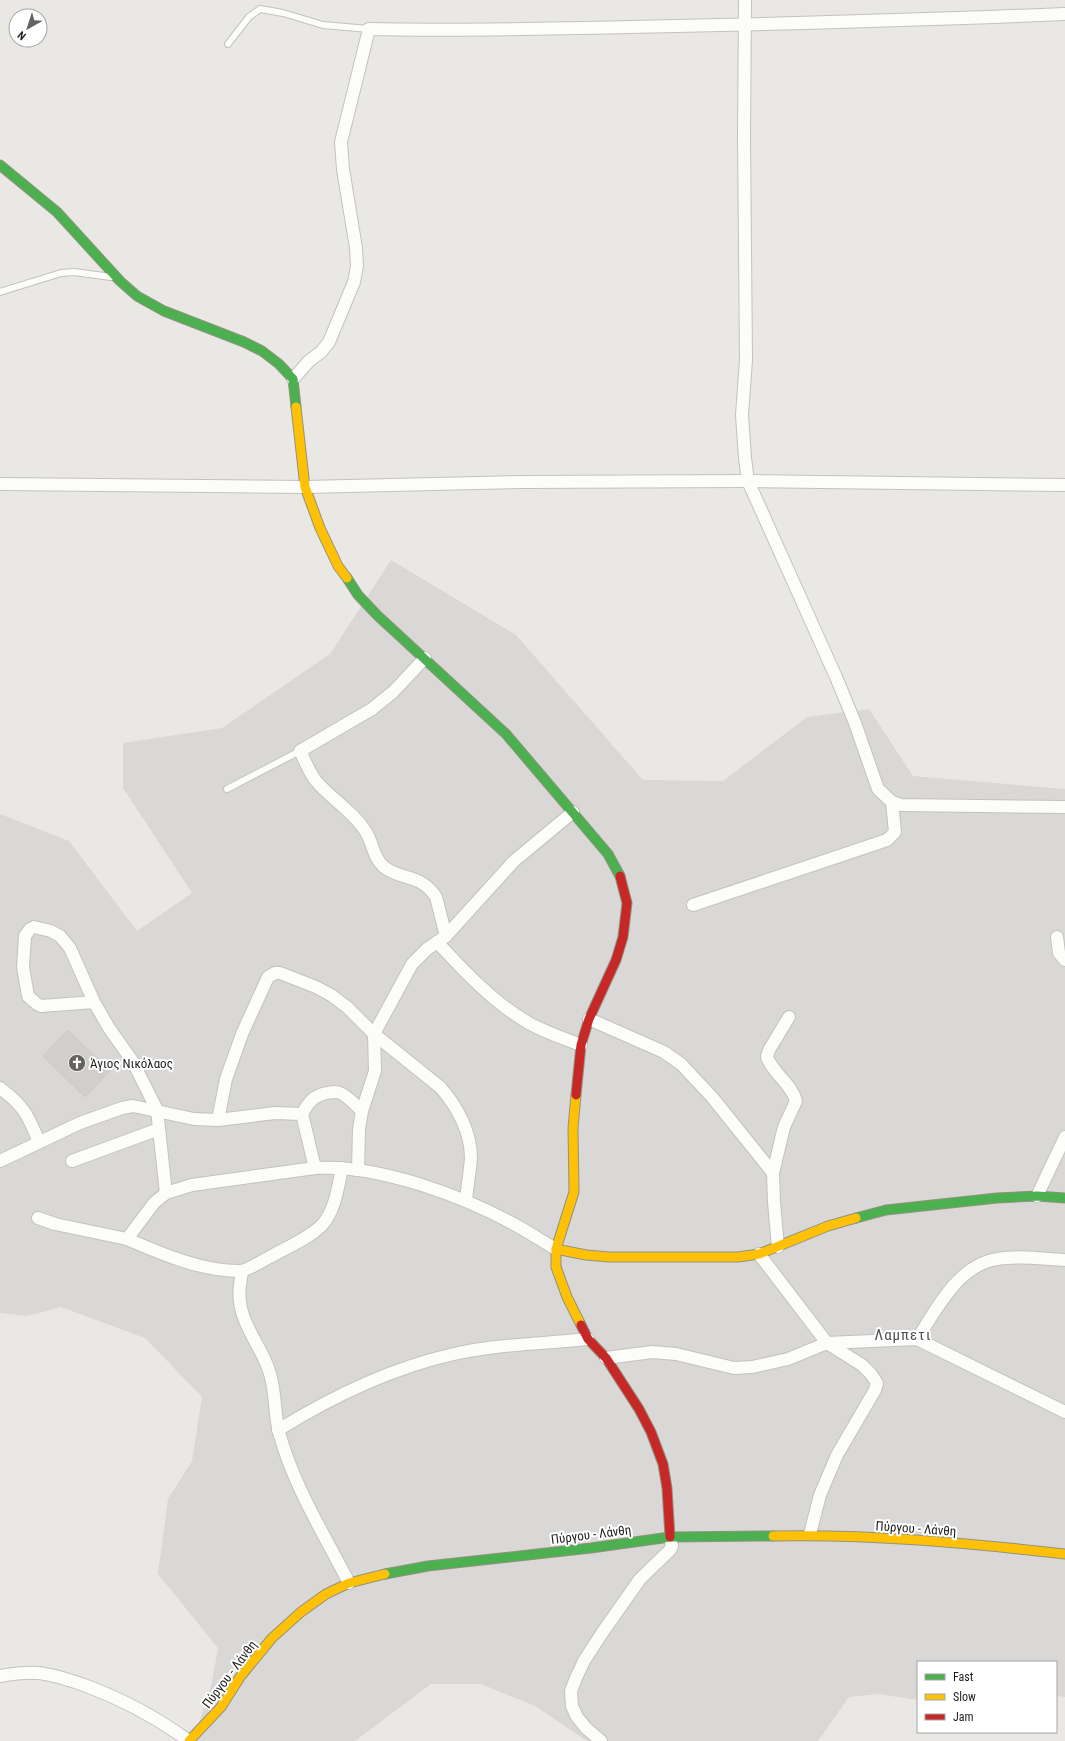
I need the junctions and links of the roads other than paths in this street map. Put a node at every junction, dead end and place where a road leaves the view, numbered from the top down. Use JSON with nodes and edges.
{"nodes":[{"id":1,"x":745,"y":0,"type":"edge"},
{"id":2,"x":1065,"y":14,"type":"edge"},
{"id":3,"x":745,"y":25,"type":"junction"},
{"id":4,"x":369,"y":29,"type":"junction"},
{"id":5,"x":228,"y":44,"type":"dead end"},
{"id":6,"x":0,"y":165,"type":"edge"},
{"id":7,"x":116,"y":278,"type":"junction"},
{"id":8,"x":0,"y":292,"type":"edge"},
{"id":9,"x":293,"y":379,"type":"junction"},
{"id":10,"x":748,"y":481,"type":"junction"},
{"id":11,"x":0,"y":484,"type":"edge"},
{"id":12,"x":1065,"y":485,"type":"edge"},
{"id":13,"x":305,"y":487,"type":"junction"},
{"id":14,"x":425,"y":658,"type":"junction"},
{"id":15,"x":300,"y":751,"type":"junction"},
{"id":16,"x":227,"y":789,"type":"dead end"},
{"id":17,"x":892,"y":802,"type":"junction"},
{"id":18,"x":1065,"y":807,"type":"edge"},
{"id":19,"x":573,"y":812,"type":"junction"},
{"id":20,"x":693,"y":905,"type":"dead end"},
{"id":21,"x":1057,"y":937,"type":"dead end"},
{"id":22,"x":441,"y":939,"type":"junction"},
{"id":23,"x":1065,"y":960,"type":"edge"},
{"id":24,"x":94,"y":1002,"type":"junction"},
{"id":25,"x":790,"y":1017,"type":"dead end"},
{"id":26,"x":589,"y":1019,"type":"junction"},
{"id":27,"x":374,"y":1034,"type":"junction"},
{"id":28,"x":581,"y":1045,"type":"junction"},
{"id":29,"x":0,"y":1088,"type":"edge"},
{"id":30,"x":157,"y":1110,"type":"junction"},
{"id":31,"x":362,"y":1112,"type":"junction"},
{"id":32,"x":302,"y":1114,"type":"junction"},
{"id":33,"x":218,"y":1120,"type":"junction"},
{"id":34,"x":159,"y":1129,"type":"junction"},
{"id":35,"x":1065,"y":1137,"type":"edge"},
{"id":36,"x":39,"y":1142,"type":"junction"},
{"id":37,"x":0,"y":1161,"type":"edge"},
{"id":38,"x":72,"y":1161,"type":"dead end"},
{"id":39,"x":314,"y":1168,"type":"junction"},
{"id":40,"x":342,"y":1168,"type":"junction"},
{"id":41,"x":358,"y":1170,"type":"junction"},
{"id":42,"x":773,"y":1173,"type":"junction"},
{"id":43,"x":166,"y":1193,"type":"junction"},
{"id":44,"x":1037,"y":1196,"type":"junction"},
{"id":45,"x":1065,"y":1198,"type":"edge"},
{"id":46,"x":466,"y":1201,"type":"junction"},
{"id":47,"x":38,"y":1218,"type":"dead end"},
{"id":48,"x":127,"y":1239,"type":"junction"},
{"id":49,"x":778,"y":1246,"type":"junction"},
{"id":50,"x":556,"y":1249,"type":"junction"},
{"id":51,"x":759,"y":1254,"type":"junction"},
{"id":52,"x":1065,"y":1260,"type":"edge"},
{"id":53,"x":242,"y":1272,"type":"junction"},
{"id":54,"x":588,"y":1338,"type":"junction"},
{"id":55,"x":917,"y":1339,"type":"junction"},
{"id":56,"x":827,"y":1343,"type":"junction"},
{"id":57,"x":606,"y":1358,"type":"junction"},
{"id":58,"x":1065,"y":1412,"type":"edge"},
{"id":59,"x":278,"y":1430,"type":"junction"},
{"id":60,"x":810,"y":1534,"type":"junction"},
{"id":61,"x":670,"y":1537,"type":"junction"},
{"id":62,"x":1065,"y":1554,"type":"edge"},
{"id":63,"x":349,"y":1583,"type":"junction"},
{"id":64,"x":0,"y":1676,"type":"edge"},
{"id":65,"x":189,"y":1741,"type":"edge"},
{"id":66,"x":600,"y":1741,"type":"edge"}],
"edges":[{"from":1,"to":3,"type":"street"},
{"from":2,"to":3,"type":"street"},
{"from":3,"to":4,"type":"street"},
{"from":3,"to":10,"type":"street"},
{"from":4,"to":5,"type":"lane"},
{"from":4,"to":9,"type":"street"},
{"from":6,"to":7,"type":"street"},
{"from":7,"to":8,"type":"lane"},
{"from":7,"to":9,"type":"street"},
{"from":9,"to":13,"type":"street"},
{"from":10,"to":12,"type":"street"},
{"from":10,"to":13,"type":"street"},
{"from":10,"to":17,"type":"street"},
{"from":11,"to":13,"type":"street"},
{"from":13,"to":14,"type":"street"},
{"from":14,"to":15,"type":"street"},
{"from":14,"to":19,"type":"street"},
{"from":15,"to":16,"type":"lane"},
{"from":15,"to":22,"type":"street"},
{"from":17,"to":18,"type":"street"},
{"from":17,"to":20,"type":"street"},
{"from":19,"to":22,"type":"street"},
{"from":19,"to":26,"type":"street"},
{"from":21,"to":23,"type":"street"},
{"from":22,"to":27,"type":"street"},
{"from":22,"to":28,"type":"street"},
{"from":24,"to":24,"type":"street"},
{"from":24,"to":30,"type":"street"},
{"from":25,"to":42,"type":"street"},
{"from":26,"to":28,"type":"street"},
{"from":26,"to":42,"type":"street"},
{"from":27,"to":31,"type":"street"},
{"from":27,"to":33,"type":"street"},
{"from":27,"to":46,"type":"street"},
{"from":28,"to":50,"type":"street"},
{"from":29,"to":36,"type":"street"},
{"from":30,"to":33,"type":"street"},
{"from":30,"to":34,"type":"street"},
{"from":30,"to":36,"type":"street"},
{"from":31,"to":32,"type":"street"},
{"from":31,"to":41,"type":"street"},
{"from":32,"to":33,"type":"street"},
{"from":32,"to":39,"type":"street"},
{"from":34,"to":38,"type":"street"},
{"from":34,"to":43,"type":"street"},
{"from":35,"to":44,"type":"street"},
{"from":36,"to":37,"type":"street"},
{"from":39,"to":40,"type":"street"},
{"from":39,"to":43,"type":"street"},
{"from":40,"to":41,"type":"street"},
{"from":40,"to":53,"type":"street"},
{"from":41,"to":46,"type":"street"},
{"from":42,"to":49,"type":"street"},
{"from":43,"to":48,"type":"street"},
{"from":44,"to":45,"type":"street"},
{"from":44,"to":49,"type":"street"},
{"from":46,"to":50,"type":"street"},
{"from":47,"to":48,"type":"street"},
{"from":48,"to":53,"type":"street"},
{"from":49,"to":51,"type":"street"},
{"from":50,"to":51,"type":"street"},
{"from":50,"to":54,"type":"street"},
{"from":51,"to":56,"type":"street"},
{"from":52,"to":55,"type":"street"},
{"from":53,"to":59,"type":"street"},
{"from":54,"to":57,"type":"street"},
{"from":54,"to":59,"type":"street"},
{"from":55,"to":56,"type":"street"},
{"from":55,"to":58,"type":"street"},
{"from":56,"to":57,"type":"street"},
{"from":56,"to":60,"type":"street"},
{"from":57,"to":61,"type":"street"},
{"from":59,"to":63,"type":"street"},
{"from":60,"to":61,"type":"street","name":"Πύργου - Λάνθη"},
{"from":60,"to":62,"type":"street","name":"Πύργου - Λάνθη"},
{"from":61,"to":63,"type":"street","name":"Πύργου - Λάνθη"},
{"from":61,"to":66,"type":"street"},
{"from":63,"to":65,"type":"street","name":"Πύργου - Λάνθη"},
{"from":64,"to":65,"type":"street"}]}
